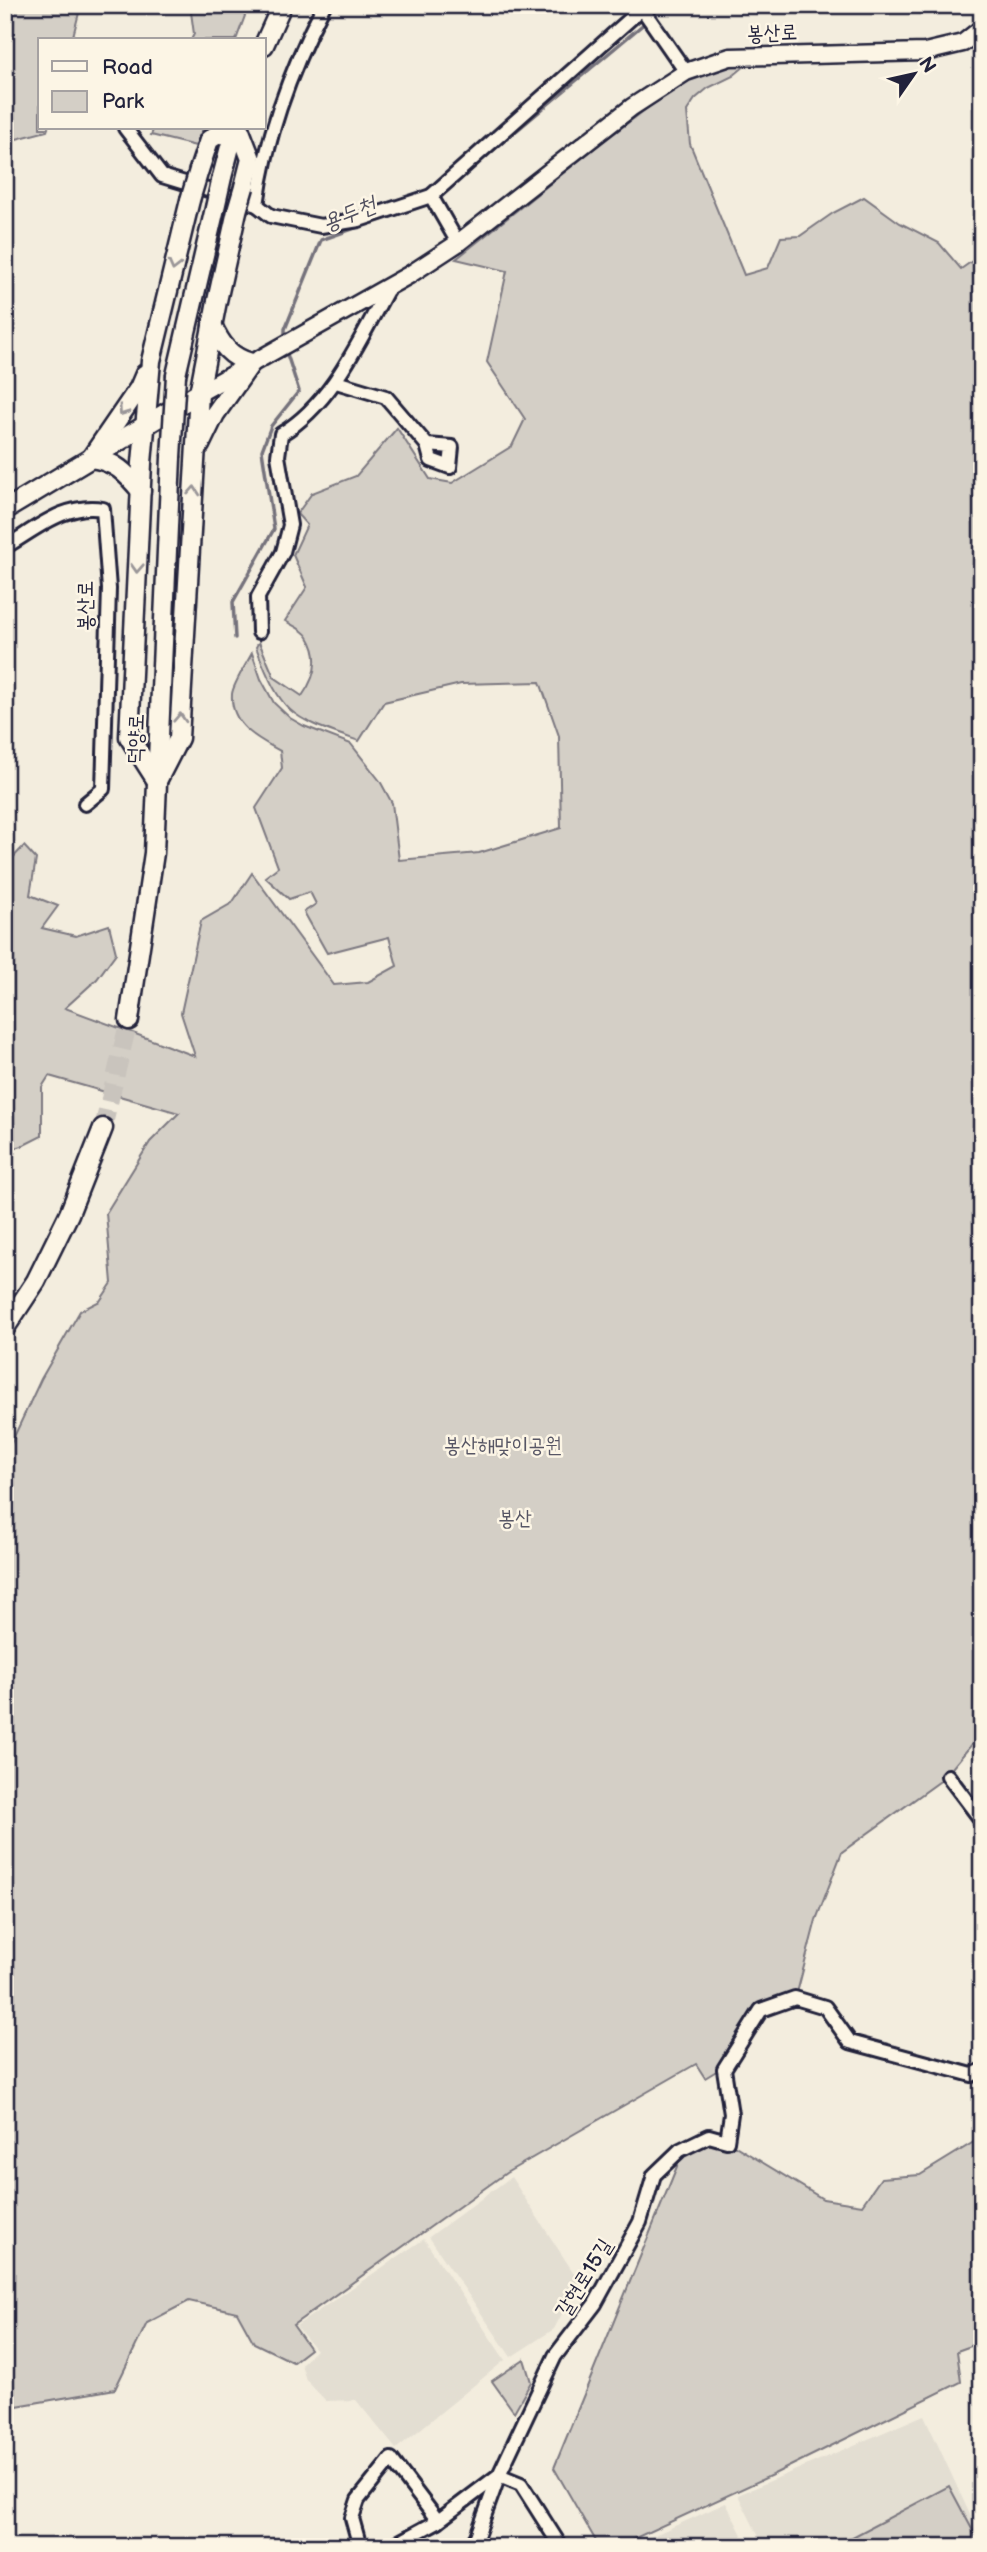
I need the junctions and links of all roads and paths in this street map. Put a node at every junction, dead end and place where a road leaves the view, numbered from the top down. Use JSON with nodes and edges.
{"nodes":[{"id":1,"x":282,"y":5,"type":"edge"},
{"id":2,"x":324,"y":5,"type":"edge"},
{"id":3,"x":644,"y":8,"type":"edge"},
{"id":4,"x":979,"y":37,"type":"edge"},
{"id":5,"x":266,"y":41,"type":"edge"},
{"id":6,"x":686,"y":72,"type":"junction"},
{"id":7,"x":127,"y":130,"type":"edge"},
{"id":8,"x":224,"y":130,"type":"edge"},
{"id":9,"x":236,"y":130,"type":"edge"},
{"id":10,"x":238,"y":130,"type":"edge"},
{"id":11,"x":430,"y":196,"type":"junction"},
{"id":12,"x":257,"y":205,"type":"junction"},
{"id":13,"x":458,"y":243,"type":"junction"},
{"id":14,"x":390,"y":285,"type":"junction"},
{"id":15,"x":212,"y":325,"type":"junction"},
{"id":16,"x":151,"y":361,"type":"junction"},
{"id":17,"x":251,"y":363,"type":"junction"},
{"id":18,"x":336,"y":382,"type":"junction"},
{"id":19,"x":200,"y":393,"type":"junction"},
{"id":20,"x":145,"y":426,"type":"junction"},
{"id":21,"x":427,"y":445,"type":"dead end"},
{"id":22,"x":91,"y":458,"type":"junction"},
{"id":23,"x":195,"y":465,"type":"junction"},
{"id":24,"x":141,"y":491,"type":"junction"},
{"id":25,"x":5,"y":510,"type":"edge"},
{"id":26,"x":5,"y":547,"type":"edge"},
{"id":27,"x":259,"y":632,"type":"dead end"},
{"id":28,"x":157,"y":781,"type":"junction"},
{"id":29,"x":85,"y":804,"type":"dead end"},
{"id":30,"x":129,"y":1020,"type":"tunnel mouth"},
{"id":31,"x":103,"y":1128,"type":"tunnel mouth"},
{"id":32,"x":5,"y":1328,"type":"edge"},
{"id":33,"x":948,"y":1776,"type":"dead end"},
{"id":34,"x":982,"y":1821,"type":"edge"},
{"id":35,"x":982,"y":2070,"type":"edge"},
{"id":36,"x":499,"y":2475,"type":"junction"},
{"id":37,"x":438,"y":2521,"type":"junction"},
{"id":38,"x":360,"y":2547,"type":"edge"},
{"id":39,"x":390,"y":2547,"type":"edge"},
{"id":40,"x":470,"y":2547,"type":"edge"},
{"id":41,"x":561,"y":2547,"type":"edge"}],
"edges":[{"from":1,"to":5,"type":"main road"},
{"from":2,"to":12,"type":"street"},
{"from":3,"to":6,"type":"street"},
{"from":3,"to":11,"type":"street"},
{"from":4,"to":6,"type":"main road","name":"봉산로"},
{"from":6,"to":13,"type":"main road","name":"봉산로"},
{"from":7,"to":12,"type":"street"},
{"from":8,"to":16,"type":"main road","one_way":true,"bridge":true},
{"from":9,"to":28,"type":"main road","name":"덕양로","bridge":true},
{"from":10,"to":15,"type":"main road","bridge":true},
{"from":11,"to":12,"type":"street"},
{"from":11,"to":13,"type":"street"},
{"from":13,"to":14,"type":"main road","name":"봉산로"},
{"from":14,"to":17,"type":"main road","name":"봉산로"},
{"from":14,"to":18,"type":"street","name":"봉산로"},
{"from":15,"to":17,"type":"main road"},
{"from":15,"to":19,"type":"main road"},
{"from":16,"to":20,"type":"main road"},
{"from":16,"to":22,"type":"main road","one_way":true},
{"from":17,"to":19,"type":"main road"},
{"from":17,"to":23,"type":"main road"},
{"from":18,"to":21,"type":"street"},
{"from":18,"to":27,"type":"street","name":"봉산로"},
{"from":19,"to":20,"type":"main road"},
{"from":19,"to":23,"type":"main road"},
{"from":20,"to":22,"type":"main road"},
{"from":20,"to":24,"type":"main road"},
{"from":22,"to":24,"type":"main road"},
{"from":22,"to":25,"type":"main road"},
{"from":28,"to":23,"type":"main road","one_way":true},
{"from":24,"to":28,"type":"main road","one_way":true},
{"from":26,"to":29,"type":"street","name":"봉산로"},
{"from":28,"to":30,"type":"main road","name":"덕양로"},
{"from":31,"to":32,"type":"main road"},
{"from":33,"to":34,"type":"street"},
{"from":35,"to":36,"type":"street","name":"갈현로15길"},
{"from":36,"to":37,"type":"street"},
{"from":36,"to":40,"type":"street","name":"갈현로15길"},
{"from":36,"to":41,"type":"street"},
{"from":37,"to":38,"type":"street"},
{"from":37,"to":39,"type":"street"}]}
